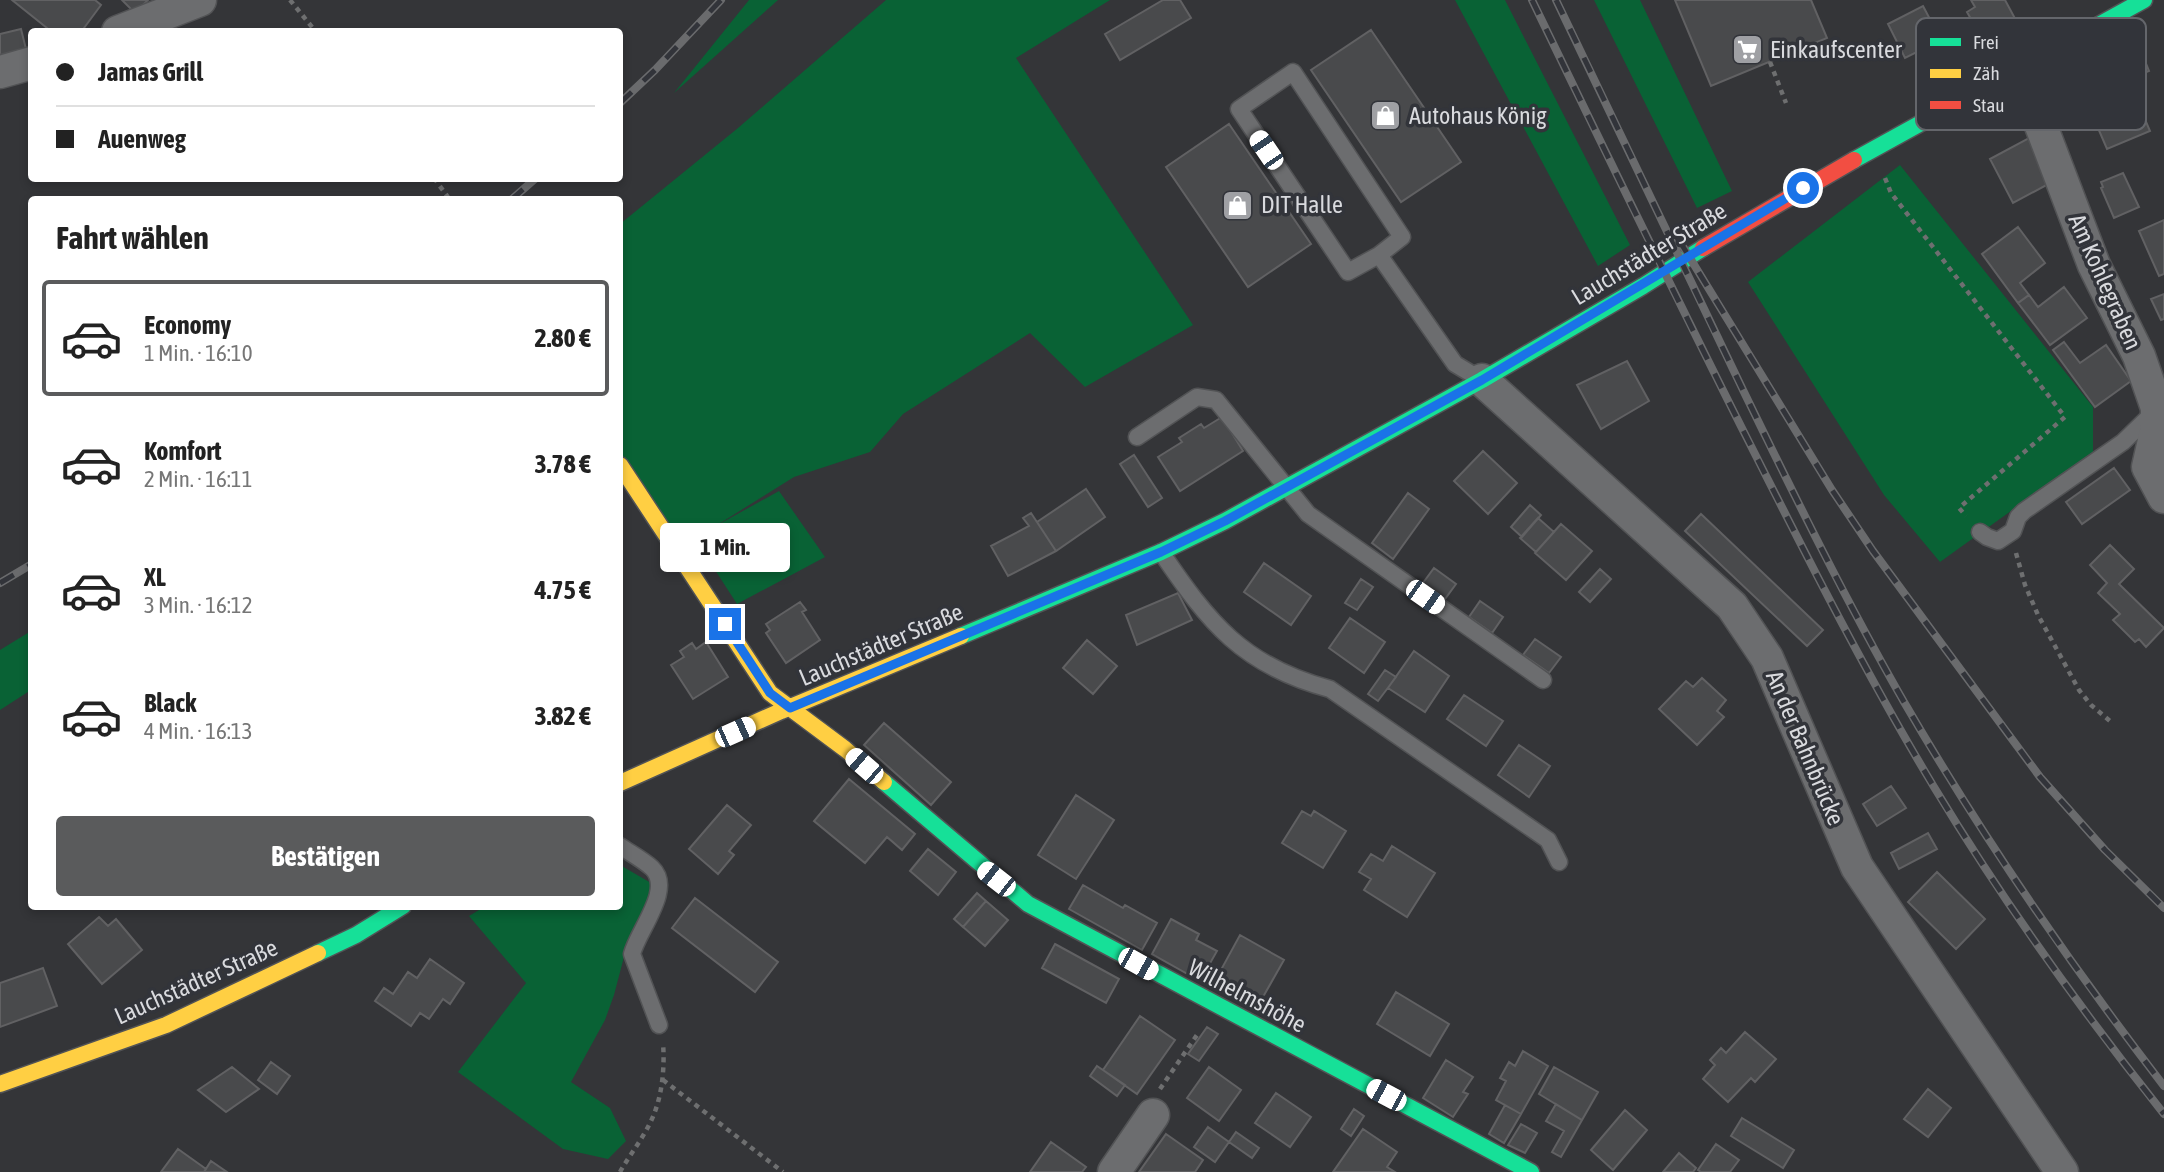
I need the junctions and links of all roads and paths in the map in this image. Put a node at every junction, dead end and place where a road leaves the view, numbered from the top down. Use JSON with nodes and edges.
{"nodes":[{"id":1,"x":200,"y":0,"type":"edge"},
{"id":2,"x":290,"y":0,"type":"edge"},
{"id":3,"x":2144,"y":0,"type":"edge"},
{"id":4,"x":2111,"y":18,"type":"edge"},
{"id":5,"x":128,"y":28,"type":"edge"},
{"id":6,"x":313,"y":28,"type":"edge"},
{"id":7,"x":1770,"y":62,"type":"dead end"},
{"id":8,"x":28,"y":64,"type":"edge"},
{"id":9,"x":0,"y":72,"type":"edge"},
{"id":10,"x":1786,"y":103,"type":"dead end"},
{"id":11,"x":1916,"y":125,"type":"edge"},
{"id":12,"x":2043,"y":130,"type":"edge"},
{"id":13,"x":1874,"y":148,"type":"junction"},
{"id":14,"x":1379,"y":255,"type":"junction"},
{"id":15,"x":1482,"y":380,"type":"junction"},
{"id":16,"x":2157,"y":408,"type":"junction"},
{"id":17,"x":1138,"y":437,"type":"dead end"},
{"id":18,"x":623,"y":470,"type":"edge"},
{"id":19,"x":1287,"y":488,"type":"junction"},
{"id":20,"x":2164,"y":497,"type":"edge"},
{"id":21,"x":2012,"y":531,"type":"junction"},
{"id":22,"x":1979,"y":532,"type":"joint"},
{"id":23,"x":1161,"y":552,"type":"junction"},
{"id":24,"x":1543,"y":680,"type":"dead end"},
{"id":25,"x":790,"y":708,"type":"junction"},
{"id":26,"x":2110,"y":721,"type":"dead end"},
{"id":27,"x":623,"y":782,"type":"edge"},
{"id":28,"x":623,"y":848,"type":"edge"},
{"id":29,"x":1559,"y":862,"type":"dead end"},
{"id":30,"x":397,"y":910,"type":"edge"},
{"id":31,"x":1217,"y":1005,"type":"junction"},
{"id":32,"x":659,"y":1025,"type":"joint"},
{"id":33,"x":662,"y":1080,"type":"junction"},
{"id":34,"x":0,"y":1084,"type":"edge"},
{"id":35,"x":1153,"y":1115,"type":"joint"},
{"id":36,"x":621,"y":1170,"type":"edge"},
{"id":37,"x":628,"y":1172,"type":"edge"},
{"id":38,"x":783,"y":1172,"type":"edge"},
{"id":39,"x":1114,"y":1172,"type":"edge"},
{"id":40,"x":1531,"y":1172,"type":"edge"},
{"id":41,"x":2062,"y":1172,"type":"edge"}],
"edges":[{"from":1,"to":5,"type":"street"},
{"from":2,"to":6,"type":"path"},
{"from":3,"to":4,"type":"main road","name":"Lauchstädter Straße"},
{"from":7,"to":10,"type":"path"},
{"from":8,"to":9,"type":"street"},
{"from":11,"to":13,"type":"main road","name":"Lauchstädter Straße"},
{"from":12,"to":16,"type":"street","name":"Am Kohlegraben"},
{"from":13,"to":15,"type":"main road","name":"Lauchstädter Straße"},
{"from":13,"to":22,"type":"path"},
{"from":14,"to":14,"type":"lane"},
{"from":14,"to":15,"type":"lane"},
{"from":15,"to":19,"type":"main road","name":"Lauchstädter Straße"},
{"from":15,"to":41,"type":"street","name":"An der Bahnbrücke"},
{"from":16,"to":20,"type":"street","name":"Am Kohlegraben"},
{"from":16,"to":21,"type":"lane"},
{"from":17,"to":19,"type":"lane"},
{"from":18,"to":25,"type":"main road","name":"Wilhelmshöhe"},
{"from":19,"to":23,"type":"main road","name":"Lauchstädter Straße"},
{"from":19,"to":24,"type":"lane"},
{"from":21,"to":22,"type":"lane"},
{"from":21,"to":26,"type":"path"},
{"from":23,"to":25,"type":"main road","name":"Lauchstädter Straße"},
{"from":23,"to":29,"type":"lane"},
{"from":25,"to":27,"type":"main road","name":"Lauchstädter Straße"},
{"from":25,"to":31,"type":"main road","name":"Wilhelmshöhe"},
{"from":28,"to":32,"type":"lane"},
{"from":30,"to":34,"type":"main road","name":"Lauchstädter Straße"},
{"from":31,"to":35,"type":"path"},
{"from":31,"to":40,"type":"main road","name":"Wilhelmshöhe"},
{"from":32,"to":33,"type":"path"},
{"from":33,"to":36,"type":"path"},
{"from":33,"to":38,"type":"path"},
{"from":35,"to":39,"type":"street"},
{"from":36,"to":37,"type":"path"}]}
